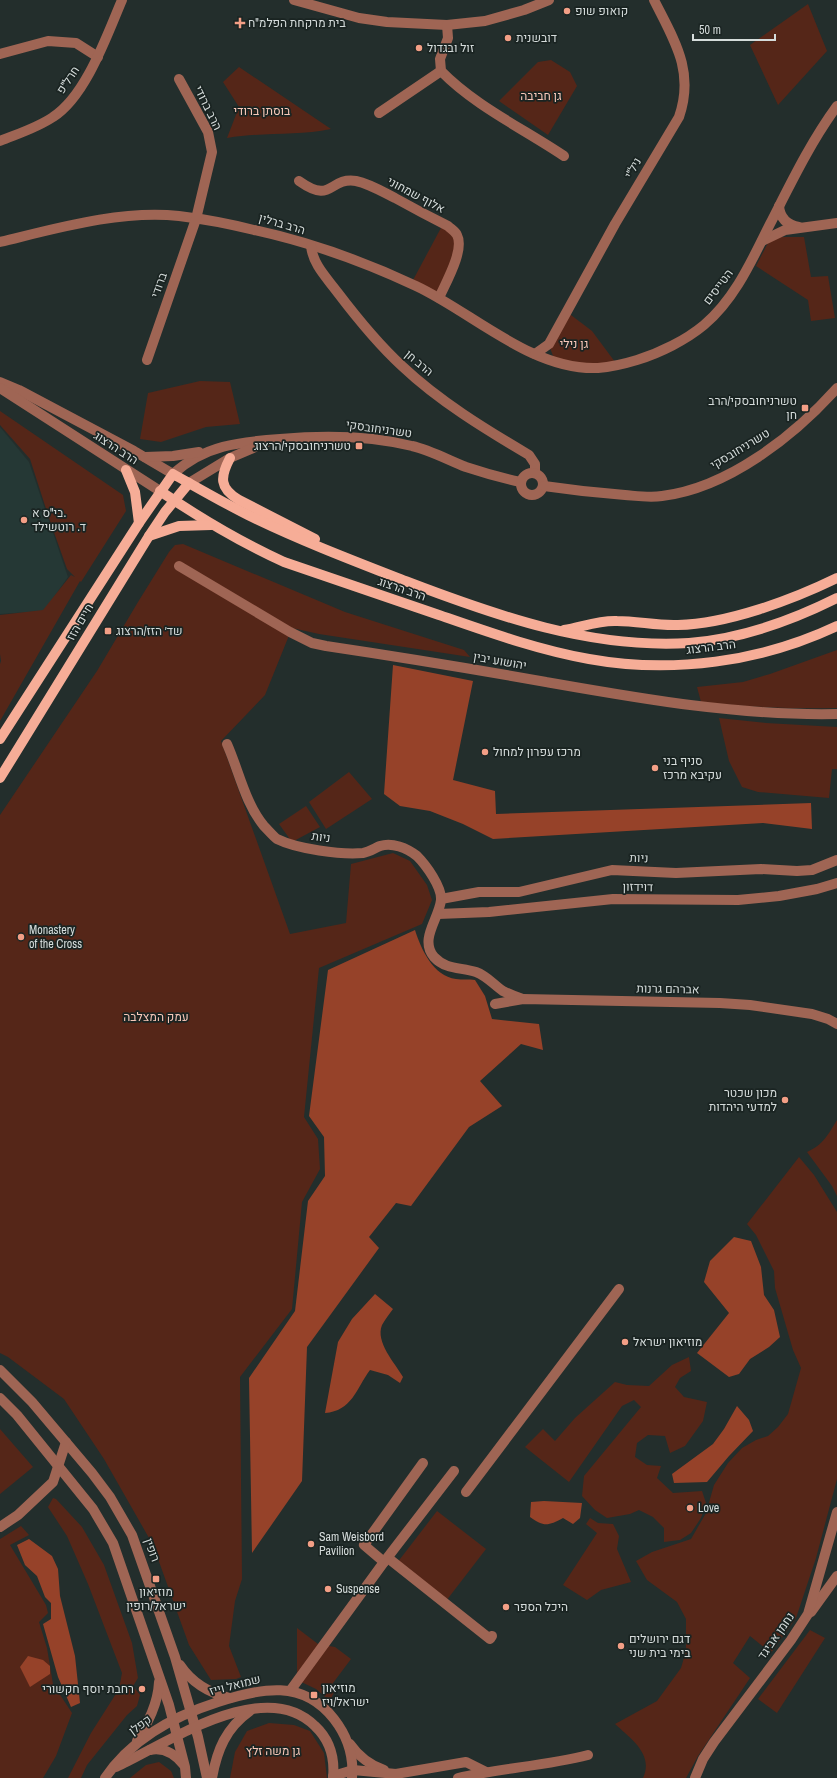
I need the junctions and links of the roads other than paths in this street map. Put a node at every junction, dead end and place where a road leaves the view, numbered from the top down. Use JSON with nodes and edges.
{"nodes":[{"id":1,"x":122,"y":0,"type":"edge"},
{"id":2,"x":294,"y":0,"type":"edge"},
{"id":3,"x":549,"y":0,"type":"edge"},
{"id":4,"x":654,"y":0,"type":"edge"},
{"id":5,"x":317,"y":3,"type":"edge"},
{"id":6,"x":447,"y":25,"type":"junction"},
{"id":7,"x":0,"y":54,"type":"edge"},
{"id":8,"x":98,"y":57,"type":"junction"},
{"id":9,"x":441,"y":71,"type":"junction"},
{"id":10,"x":179,"y":79,"type":"dead end"},
{"id":11,"x":837,"y":106,"type":"edge"},
{"id":12,"x":379,"y":113,"type":"dead end"},
{"id":13,"x":0,"y":141,"type":"edge"},
{"id":14,"x":564,"y":156,"type":"dead end"},
{"id":15,"x":299,"y":181,"type":"dead end"},
{"id":16,"x":779,"y":206,"type":"junction"},
{"id":17,"x":196,"y":219,"type":"junction"},
{"id":18,"x":837,"y":223,"type":"edge"},
{"id":19,"x":802,"y":227,"type":"junction"},
{"id":20,"x":0,"y":242,"type":"edge"},
{"id":21,"x":761,"y":242,"type":"junction"},
{"id":22,"x":311,"y":246,"type":"junction"},
{"id":23,"x":439,"y":298,"type":"junction"},
{"id":24,"x":551,"y":341,"type":"junction"},
{"id":25,"x":535,"y":354,"type":"junction"},
{"id":26,"x":147,"y":360,"type":"dead end"},
{"id":27,"x":555,"y":361,"type":"junction"},
{"id":28,"x":0,"y":382,"type":"edge"},
{"id":29,"x":0,"y":388,"type":"edge"},
{"id":30,"x":837,"y":388,"type":"edge"},
{"id":31,"x":275,"y":439,"type":"junction"},
{"id":32,"x":213,"y":450,"type":"junction"},
{"id":33,"x":144,"y":457,"type":"junction"},
{"id":34,"x":230,"y":458,"type":"junction"},
{"id":35,"x":126,"y":470,"type":"junction"},
{"id":36,"x":535,"y":473,"type":"junction"},
{"id":37,"x":173,"y":474,"type":"junction"},
{"id":38,"x":521,"y":482,"type":"junction"},
{"id":39,"x":189,"y":483,"type":"junction"},
{"id":40,"x":544,"y":486,"type":"junction"},
{"id":41,"x":160,"y":491,"type":"junction"},
{"id":42,"x":174,"y":501,"type":"junction"},
{"id":43,"x":139,"y":522,"type":"junction"},
{"id":44,"x":213,"y":525,"type":"junction"},
{"id":45,"x":149,"y":536,"type":"junction"},
{"id":46,"x":333,"y":552,"type":"junction"},
{"id":47,"x":179,"y":566,"type":"dead end"},
{"id":48,"x":837,"y":578,"type":"edge"},
{"id":49,"x":837,"y":598,"type":"edge"},
{"id":50,"x":837,"y":626,"type":"edge"},
{"id":51,"x":558,"y":631,"type":"junction"},
{"id":52,"x":837,"y":714,"type":"edge"},
{"id":53,"x":0,"y":739,"type":"edge"},
{"id":54,"x":227,"y":744,"type":"dead end"},
{"id":55,"x":0,"y":778,"type":"edge"},
{"id":56,"x":837,"y":860,"type":"edge"},
{"id":57,"x":837,"y":883,"type":"edge"},
{"id":58,"x":441,"y":899,"type":"junction"},
{"id":59,"x":438,"y":914,"type":"junction"},
{"id":60,"x":523,"y":999,"type":"junction"},
{"id":61,"x":495,"y":1004,"type":"dead end"},
{"id":62,"x":837,"y":1024,"type":"edge"},
{"id":63,"x":619,"y":1289,"type":"dead end"},
{"id":64,"x":0,"y":1370,"type":"edge"},
{"id":65,"x":0,"y":1398,"type":"edge"},
{"id":66,"x":66,"y":1442,"type":"junction"},
{"id":67,"x":424,"y":1463,"type":"dead end"},
{"id":68,"x":58,"y":1467,"type":"junction"},
{"id":69,"x":454,"y":1472,"type":"dead end"},
{"id":70,"x":466,"y":1492,"type":"dead end"},
{"id":71,"x":837,"y":1512,"type":"edge"},
{"id":72,"x":0,"y":1527,"type":"edge"},
{"id":73,"x":833,"y":1542,"type":"edge"},
{"id":74,"x":386,"y":1560,"type":"junction"},
{"id":75,"x":837,"y":1576,"type":"edge"},
{"id":76,"x":801,"y":1626,"type":"junction"},
{"id":77,"x":492,"y":1636,"type":"dead end"},
{"id":78,"x":174,"y":1657,"type":"junction"},
{"id":79,"x":160,"y":1676,"type":"junction"},
{"id":80,"x":290,"y":1691,"type":"junction"},
{"id":81,"x":230,"y":1698,"type":"junction"},
{"id":82,"x":254,"y":1708,"type":"junction"},
{"id":83,"x":191,"y":1712,"type":"junction"},
{"id":84,"x":173,"y":1719,"type":"junction"},
{"id":85,"x":196,"y":1727,"type":"junction"},
{"id":86,"x":177,"y":1735,"type":"junction"},
{"id":87,"x":346,"y":1737,"type":"junction"},
{"id":88,"x":135,"y":1744,"type":"junction"},
{"id":89,"x":147,"y":1751,"type":"junction"},
{"id":90,"x":588,"y":1755,"type":"dead end"},
{"id":91,"x":185,"y":1767,"type":"junction"},
{"id":92,"x":486,"y":1772,"type":"junction"},
{"id":93,"x":108,"y":1774,"type":"edge"},
{"id":94,"x":352,"y":1774,"type":"edge"},
{"id":95,"x":396,"y":1774,"type":"junction"},
{"id":96,"x":335,"y":1777,"type":"edge"},
{"id":97,"x":186,"y":1778,"type":"edge"},
{"id":98,"x":207,"y":1778,"type":"edge"},
{"id":99,"x":212,"y":1778,"type":"edge"},
{"id":100,"x":458,"y":1778,"type":"edge"},
{"id":101,"x":696,"y":1778,"type":"edge"}],
"edges":[{"from":1,"to":8,"type":"street","name":"חרל\"פ"},
{"from":2,"to":5,"type":"street"},
{"from":3,"to":6,"type":"street"},
{"from":4,"to":24,"type":"street","name":"ניל\"י"},
{"from":5,"to":6,"type":"street"},
{"from":6,"to":9,"type":"street"},
{"from":7,"to":8,"type":"street"},
{"from":8,"to":13,"type":"street","name":"חרל\"פ"},
{"from":9,"to":12,"type":"street"},
{"from":9,"to":14,"type":"street"},
{"from":10,"to":17,"type":"street","name":"הרב ברודי"},
{"from":11,"to":16,"type":"street","name":"הטייסים"},
{"from":15,"to":23,"type":"street","name":"אלוף שמחוני"},
{"from":16,"to":19,"type":"street"},
{"from":16,"to":21,"type":"street","name":"הטייסים"},
{"from":17,"to":20,"type":"street","name":"הרב ברלין"},
{"from":17,"to":22,"type":"street","name":"הרב ברלין"},
{"from":17,"to":26,"type":"street","name":"ברודי"},
{"from":18,"to":19,"type":"street"},
{"from":19,"to":21,"type":"street"},
{"from":21,"to":27,"type":"street","name":"הטייסים"},
{"from":22,"to":23,"type":"street","name":"הרב ברלין"},
{"from":22,"to":36,"type":"street","name":"הרב חן"},
{"from":23,"to":25,"type":"street","name":"הרב ברלין"},
{"from":24,"to":25,"type":"street","name":"ניל\"י"},
{"from":24,"to":27,"type":"street"},
{"from":25,"to":27,"type":"street","name":"הטייסים"},
{"from":28,"to":33,"type":"street","name":"הרב הרצוג"},
{"from":29,"to":35,"type":"street","name":"הרב הרצוג"},
{"from":30,"to":40,"type":"street","name":"טשרניחובסקי"},
{"from":31,"to":32,"type":"street","name":"טשרניחובסקי"},
{"from":31,"to":34,"type":"street","name":"טשרניחובסקי"},
{"from":31,"to":38,"type":"street","name":"טשרניחובסקי"},
{"from":32,"to":33,"type":"street"},
{"from":32,"to":37,"type":"street","name":"טשרניחובסקי"},
{"from":33,"to":37,"type":"street","name":"הרב הרצוג"},
{"from":34,"to":39,"type":"street","name":"טשרניחובסקי"},
{"from":34,"to":46,"type":"main road"},
{"from":35,"to":41,"type":"street","name":"הרב הרצוג"},
{"from":35,"to":43,"type":"main road"},
{"from":36,"to":38,"type":"street"},
{"from":36,"to":40,"type":"street"},
{"from":37,"to":39,"type":"main road","name":"הרב הרצוג"},
{"from":37,"to":41,"type":"main road","name":"חיים הזז"},
{"from":38,"to":40,"type":"street"},
{"from":39,"to":42,"type":"main road","name":"חיים הזז"},
{"from":39,"to":46,"type":"main road","name":"הרב הרצוג"},
{"from":41,"to":42,"type":"main road","name":"הרב הרצוג"},
{"from":41,"to":43,"type":"main road","name":"חיים הזז"},
{"from":42,"to":44,"type":"main road","name":"הרב הרצוג"},
{"from":42,"to":45,"type":"main road","name":"חיים הזז"},
{"from":43,"to":53,"type":"main road","name":"חיים הזז"},
{"from":44,"to":45,"type":"main road"},
{"from":44,"to":50,"type":"main road","name":"הרב הרצוג"},
{"from":45,"to":55,"type":"main road","name":"חיים הזז"},
{"from":46,"to":51,"type":"main road","name":"הרב הרצוג"},
{"from":47,"to":52,"type":"street","name":"יהושוע יבין"},
{"from":48,"to":51,"type":"main road"},
{"from":49,"to":51,"type":"main road","name":"הרב הרצוג"},
{"from":54,"to":58,"type":"street","name":"ניות"},
{"from":56,"to":58,"type":"street","name":"ניות"},
{"from":57,"to":59,"type":"street","name":"דוידזון"},
{"from":58,"to":59,"type":"street"},
{"from":59,"to":60,"type":"street"},
{"from":60,"to":61,"type":"street","name":"אברהם גרנות"},
{"from":60,"to":62,"type":"street","name":"אברהם גרנות"},
{"from":63,"to":70,"type":"street"},
{"from":64,"to":66,"type":"street","name":"רופין"},
{"from":65,"to":68,"type":"street"},
{"from":66,"to":68,"type":"street"},
{"from":66,"to":78,"type":"street","name":"רופין"},
{"from":67,"to":74,"type":"street"},
{"from":68,"to":72,"type":"street"},
{"from":68,"to":79,"type":"street"},
{"from":69,"to":74,"type":"street"},
{"from":71,"to":73,"type":"street","name":"נחמן אביגד"},
{"from":73,"to":76,"type":"street","name":"נחמן אביגד"},
{"from":74,"to":77,"type":"street"},
{"from":74,"to":80,"type":"street"},
{"from":75,"to":76,"type":"street"},
{"from":76,"to":101,"type":"street","name":"נחמן אביגד"},
{"from":78,"to":81,"type":"street"},
{"from":78,"to":83,"type":"street","name":"רופין"},
{"from":79,"to":84,"type":"street"},
{"from":79,"to":88,"type":"street"},
{"from":80,"to":81,"type":"street","name":"שמואל וייז"},
{"from":80,"to":87,"type":"street","name":"שמואל וייז"},
{"from":81,"to":83,"type":"street","name":"שמואל וייז"},
{"from":82,"to":85,"type":"street"},
{"from":82,"to":96,"type":"street"},
{"from":82,"to":99,"type":"street"},
{"from":83,"to":84,"type":"street","name":"קפלן"},
{"from":83,"to":85,"type":"street","name":"רופין"},
{"from":84,"to":86,"type":"street"},
{"from":84,"to":88,"type":"street","name":"קפלן"},
{"from":85,"to":86,"type":"street"},
{"from":85,"to":98,"type":"street","name":"רופין"},
{"from":86,"to":89,"type":"street","name":"קפלן"},
{"from":86,"to":91,"type":"street"},
{"from":87,"to":94,"type":"street","name":"שמואל וייז"},
{"from":87,"to":95,"type":"street"},
{"from":88,"to":93,"type":"street","name":"קפלן"},
{"from":89,"to":91,"type":"street"},
{"from":89,"to":93,"type":"street","name":"קפלן"},
{"from":90,"to":92,"type":"street"},
{"from":91,"to":97,"type":"street"},
{"from":92,"to":95,"type":"street"},
{"from":92,"to":100,"type":"street"},
{"from":94,"to":95,"type":"street"},
{"from":94,"to":96,"type":"street"}]}
